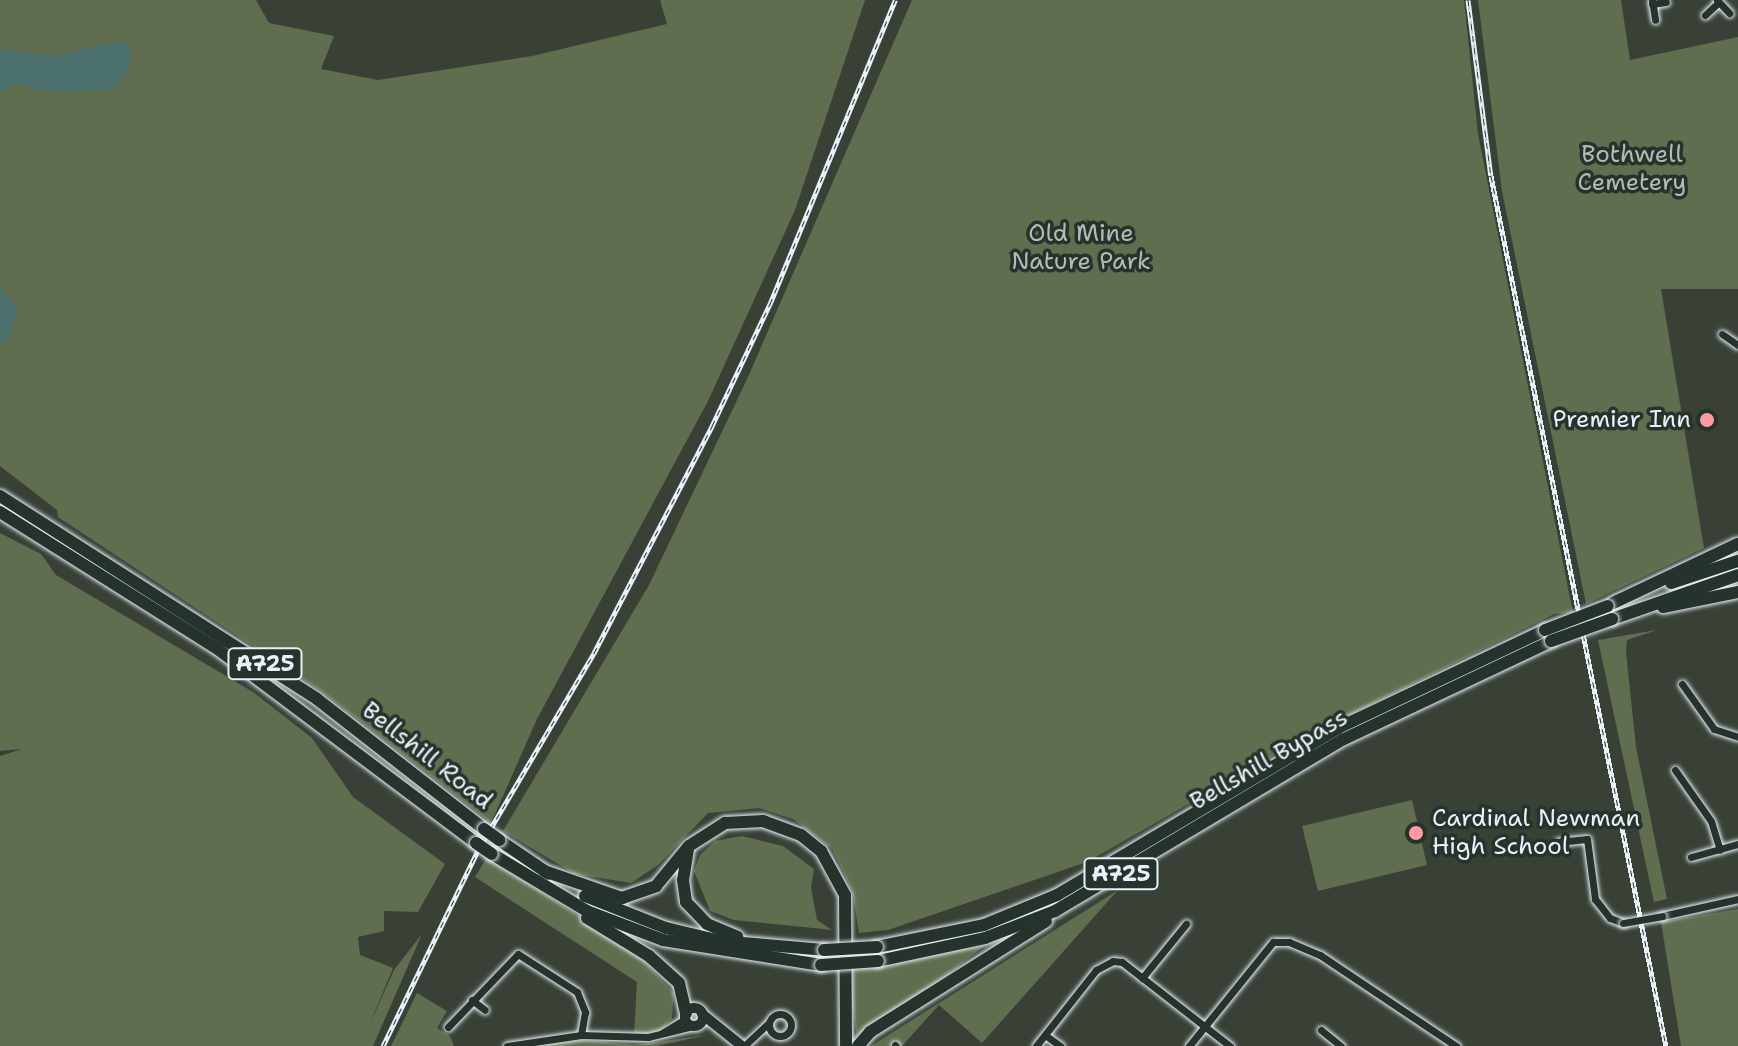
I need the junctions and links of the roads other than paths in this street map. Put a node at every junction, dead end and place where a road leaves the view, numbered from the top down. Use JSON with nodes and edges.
{"nodes":[{"id":1,"x":1652,"y":2,"type":"edge"},
{"id":2,"x":1666,"y":2,"type":"dead end"},
{"id":3,"x":1717,"y":2,"type":"edge"},
{"id":4,"x":1729,"y":13,"type":"dead end"},
{"id":5,"x":1705,"y":15,"type":"dead end"},
{"id":6,"x":1655,"y":20,"type":"dead end"},
{"id":7,"x":1722,"y":334,"type":"dead end"},
{"id":8,"x":1738,"y":345,"type":"edge"},
{"id":9,"x":0,"y":493,"type":"edge"},
{"id":10,"x":0,"y":514,"type":"edge"},
{"id":11,"x":1738,"y":544,"type":"edge"},
{"id":12,"x":1738,"y":561,"type":"edge"},
{"id":13,"x":1738,"y":575,"type":"edge"},
{"id":14,"x":1738,"y":592,"type":"edge"},
{"id":15,"x":1610,"y":604,"type":"junction"},
{"id":16,"x":1612,"y":619,"type":"junction"},
{"id":17,"x":1548,"y":636,"type":"junction"},
{"id":18,"x":1682,"y":684,"type":"dead end"},
{"id":19,"x":1738,"y":737,"type":"edge"},
{"id":20,"x":1675,"y":770,"type":"dead end"},
{"id":21,"x":1558,"y":842,"type":"dead end"},
{"id":22,"x":1738,"y":844,"type":"edge"},
{"id":23,"x":689,"y":846,"type":"junction"},
{"id":24,"x":1720,"y":850,"type":"junction"},
{"id":25,"x":1691,"y":857,"type":"dead end"},
{"id":26,"x":544,"y":871,"type":"junction"},
{"id":27,"x":526,"y":879,"type":"junction"},
{"id":28,"x":1089,"y":893,"type":"junction"},
{"id":29,"x":1738,"y":899,"type":"edge"},
{"id":30,"x":1186,"y":924,"type":"dead end"},
{"id":31,"x":790,"y":950,"type":"junction"},
{"id":32,"x":824,"y":950,"type":"joint"},
{"id":33,"x":878,"y":954,"type":"junction"},
{"id":34,"x":821,"y":965,"type":"joint"},
{"id":35,"x":1142,"y":978,"type":"junction"},
{"id":36,"x":472,"y":1000,"type":"junction"},
{"id":37,"x":485,"y":1010,"type":"dead end"},
{"id":38,"x":702,"y":1014,"type":"junction"},
{"id":39,"x":690,"y":1021,"type":"junction"},
{"id":40,"x":769,"y":1023,"type":"dead end"},
{"id":41,"x":1204,"y":1026,"type":"junction"},
{"id":42,"x":448,"y":1027,"type":"dead end"},
{"id":43,"x":718,"y":1027,"type":"junction"},
{"id":44,"x":1321,"y":1030,"type":"dead end"},
{"id":45,"x":581,"y":1035,"type":"junction"},
{"id":46,"x":1045,"y":1035,"type":"junction"},
{"id":47,"x":850,"y":1045,"type":"edge"},
{"id":48,"x":507,"y":1046,"type":"edge"},
{"id":49,"x":743,"y":1046,"type":"edge"},
{"id":50,"x":1036,"y":1046,"type":"edge"},
{"id":51,"x":1060,"y":1046,"type":"edge"},
{"id":52,"x":1189,"y":1046,"type":"edge"},
{"id":53,"x":1230,"y":1046,"type":"edge"},
{"id":54,"x":1341,"y":1046,"type":"edge"},
{"id":55,"x":1456,"y":1046,"type":"edge"}],
"edges":[{"from":1,"to":2,"type":"street"},
{"from":1,"to":6,"type":"street"},
{"from":3,"to":4,"type":"street"},
{"from":3,"to":5,"type":"street"},
{"from":7,"to":8,"type":"street"},
{"from":9,"to":26,"type":"highway","name":"Bellshill Road","number":"A725","bridge":true},
{"from":10,"to":27,"type":"highway","name":"Bellshill Road","number":"A725","bridge":true},
{"from":11,"to":15,"type":"highway"},
{"from":12,"to":15,"type":"highway","name":"Bellshill Bypass","number":"A725"},
{"from":13,"to":16,"type":"highway","name":"Bellshill Bypass","number":"A725"},
{"from":14,"to":16,"type":"highway"},
{"from":15,"to":17,"type":"highway","name":"Bellshill Bypass","number":"A725","bridge":true},
{"from":16,"to":17,"type":"highway","name":"Bellshill Bypass","number":"A725","bridge":true},
{"from":17,"to":28,"type":"highway","name":"Bellshill Bypass","number":"A725"},
{"from":17,"to":33,"type":"highway","name":"Bellshill Bypass","number":"A725"},
{"from":18,"to":19,"type":"street"},
{"from":20,"to":24,"type":"street"},
{"from":21,"to":29,"type":"street","bridge":true},
{"from":22,"to":24,"type":"street"},
{"from":23,"to":26,"type":"highway"},
{"from":23,"to":31,"type":"highway"},
{"from":23,"to":47,"type":"highway"},
{"from":24,"to":25,"type":"street"},
{"from":26,"to":31,"type":"highway","name":"Bellshill Road","number":"A725"},
{"from":27,"to":34,"type":"highway","name":"Bellshill Road","number":"A725"},
{"from":27,"to":39,"type":"highway"},
{"from":28,"to":33,"type":"highway","name":"Bellshill Bypass","number":"A725"},
{"from":28,"to":47,"type":"highway"},
{"from":30,"to":35,"type":"street"},
{"from":31,"to":32,"type":"highway","name":"Bellshill Road","number":"A725"},
{"from":32,"to":33,"type":"highway","name":"Bellshill Bypass","number":"A725","bridge":true},
{"from":33,"to":34,"type":"highway","name":"Bellshill Bypass","number":"A725","bridge":true},
{"from":35,"to":41,"type":"street"},
{"from":35,"to":46,"type":"street"},
{"from":36,"to":37,"type":"street"},
{"from":36,"to":42,"type":"street"},
{"from":36,"to":45,"type":"street"},
{"from":38,"to":39,"type":"main road"},
{"from":38,"to":39,"type":"main road"},
{"from":38,"to":43,"type":"main road"},
{"from":39,"to":43,"type":"main road"},
{"from":39,"to":45,"type":"street"},
{"from":40,"to":49,"type":"street"},
{"from":41,"to":52,"type":"street"},
{"from":41,"to":53,"type":"street"},
{"from":41,"to":55,"type":"street"},
{"from":43,"to":49,"type":"main road"},
{"from":44,"to":54,"type":"street"},
{"from":45,"to":48,"type":"street"},
{"from":46,"to":50,"type":"street"},
{"from":46,"to":51,"type":"street"}]}
